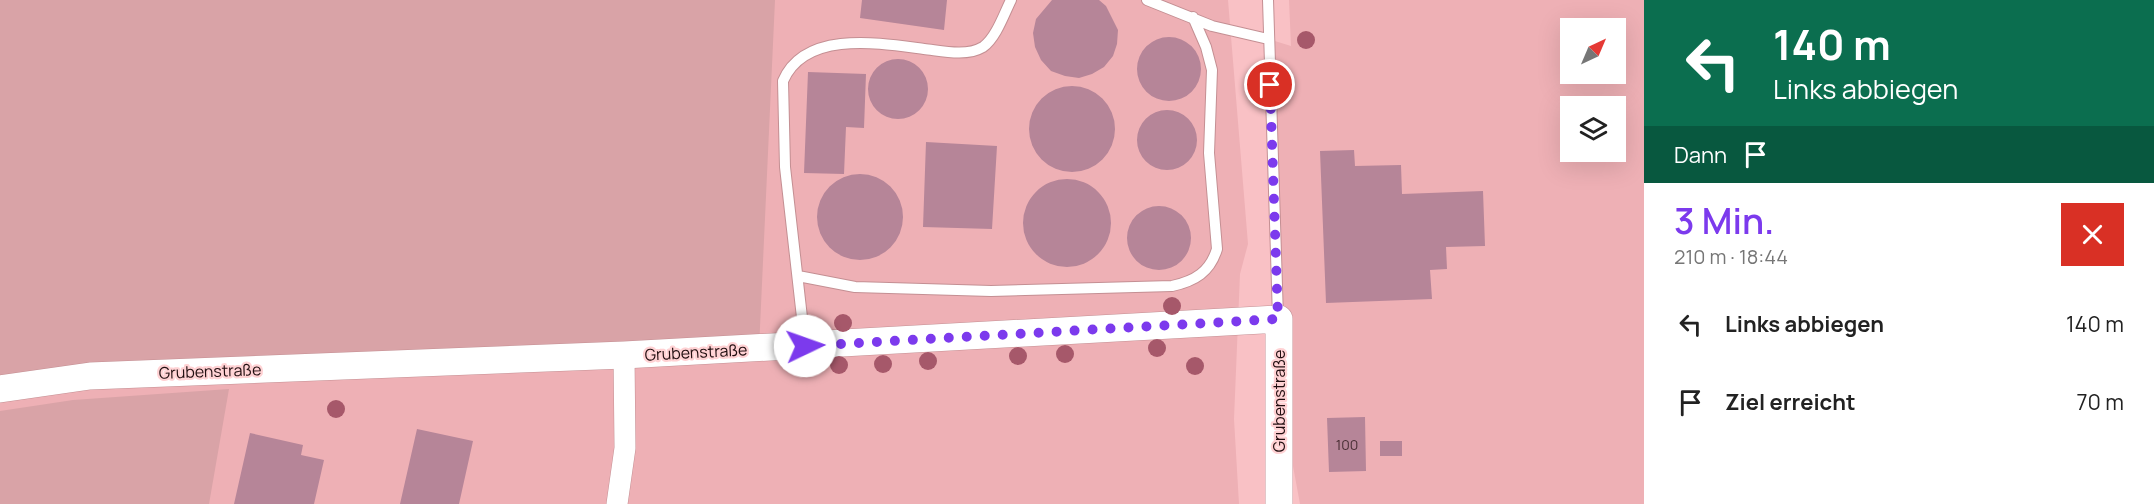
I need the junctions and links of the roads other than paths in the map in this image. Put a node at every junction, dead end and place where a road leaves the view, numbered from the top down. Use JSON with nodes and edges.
{"nodes":[{"id":1,"x":1011,"y":0,"type":"edge"},
{"id":2,"x":1147,"y":0,"type":"edge"},
{"id":3,"x":1268,"y":0,"type":"edge"},
{"id":4,"x":1193,"y":17,"type":"junction"},
{"id":5,"x":1268,"y":39,"type":"junction"},
{"id":6,"x":798,"y":276,"type":"junction"},
{"id":7,"x":1278,"y":319,"type":"junction"},
{"id":8,"x":805,"y":346,"type":"junction"},
{"id":9,"x":624,"y":355,"type":"junction"},
{"id":10,"x":0,"y":389,"type":"edge"},
{"id":11,"x":621,"y":502,"type":"edge"},
{"id":12,"x":1279,"y":504,"type":"edge"}],
"edges":[{"from":1,"to":6,"type":"lane"},
{"from":2,"to":4,"type":"lane"},
{"from":3,"to":5,"type":"lane"},
{"from":4,"to":5,"type":"lane"},
{"from":4,"to":6,"type":"lane"},
{"from":5,"to":7,"type":"lane"},
{"from":6,"to":8,"type":"lane"},
{"from":7,"to":8,"type":"street","name":"Grubenstraße"},
{"from":7,"to":12,"type":"street","name":"Grubenstraße"},
{"from":8,"to":9,"type":"street","name":"Grubenstraße"},
{"from":9,"to":10,"type":"street","name":"Grubenstraße"},
{"from":9,"to":11,"type":"street"}]}
